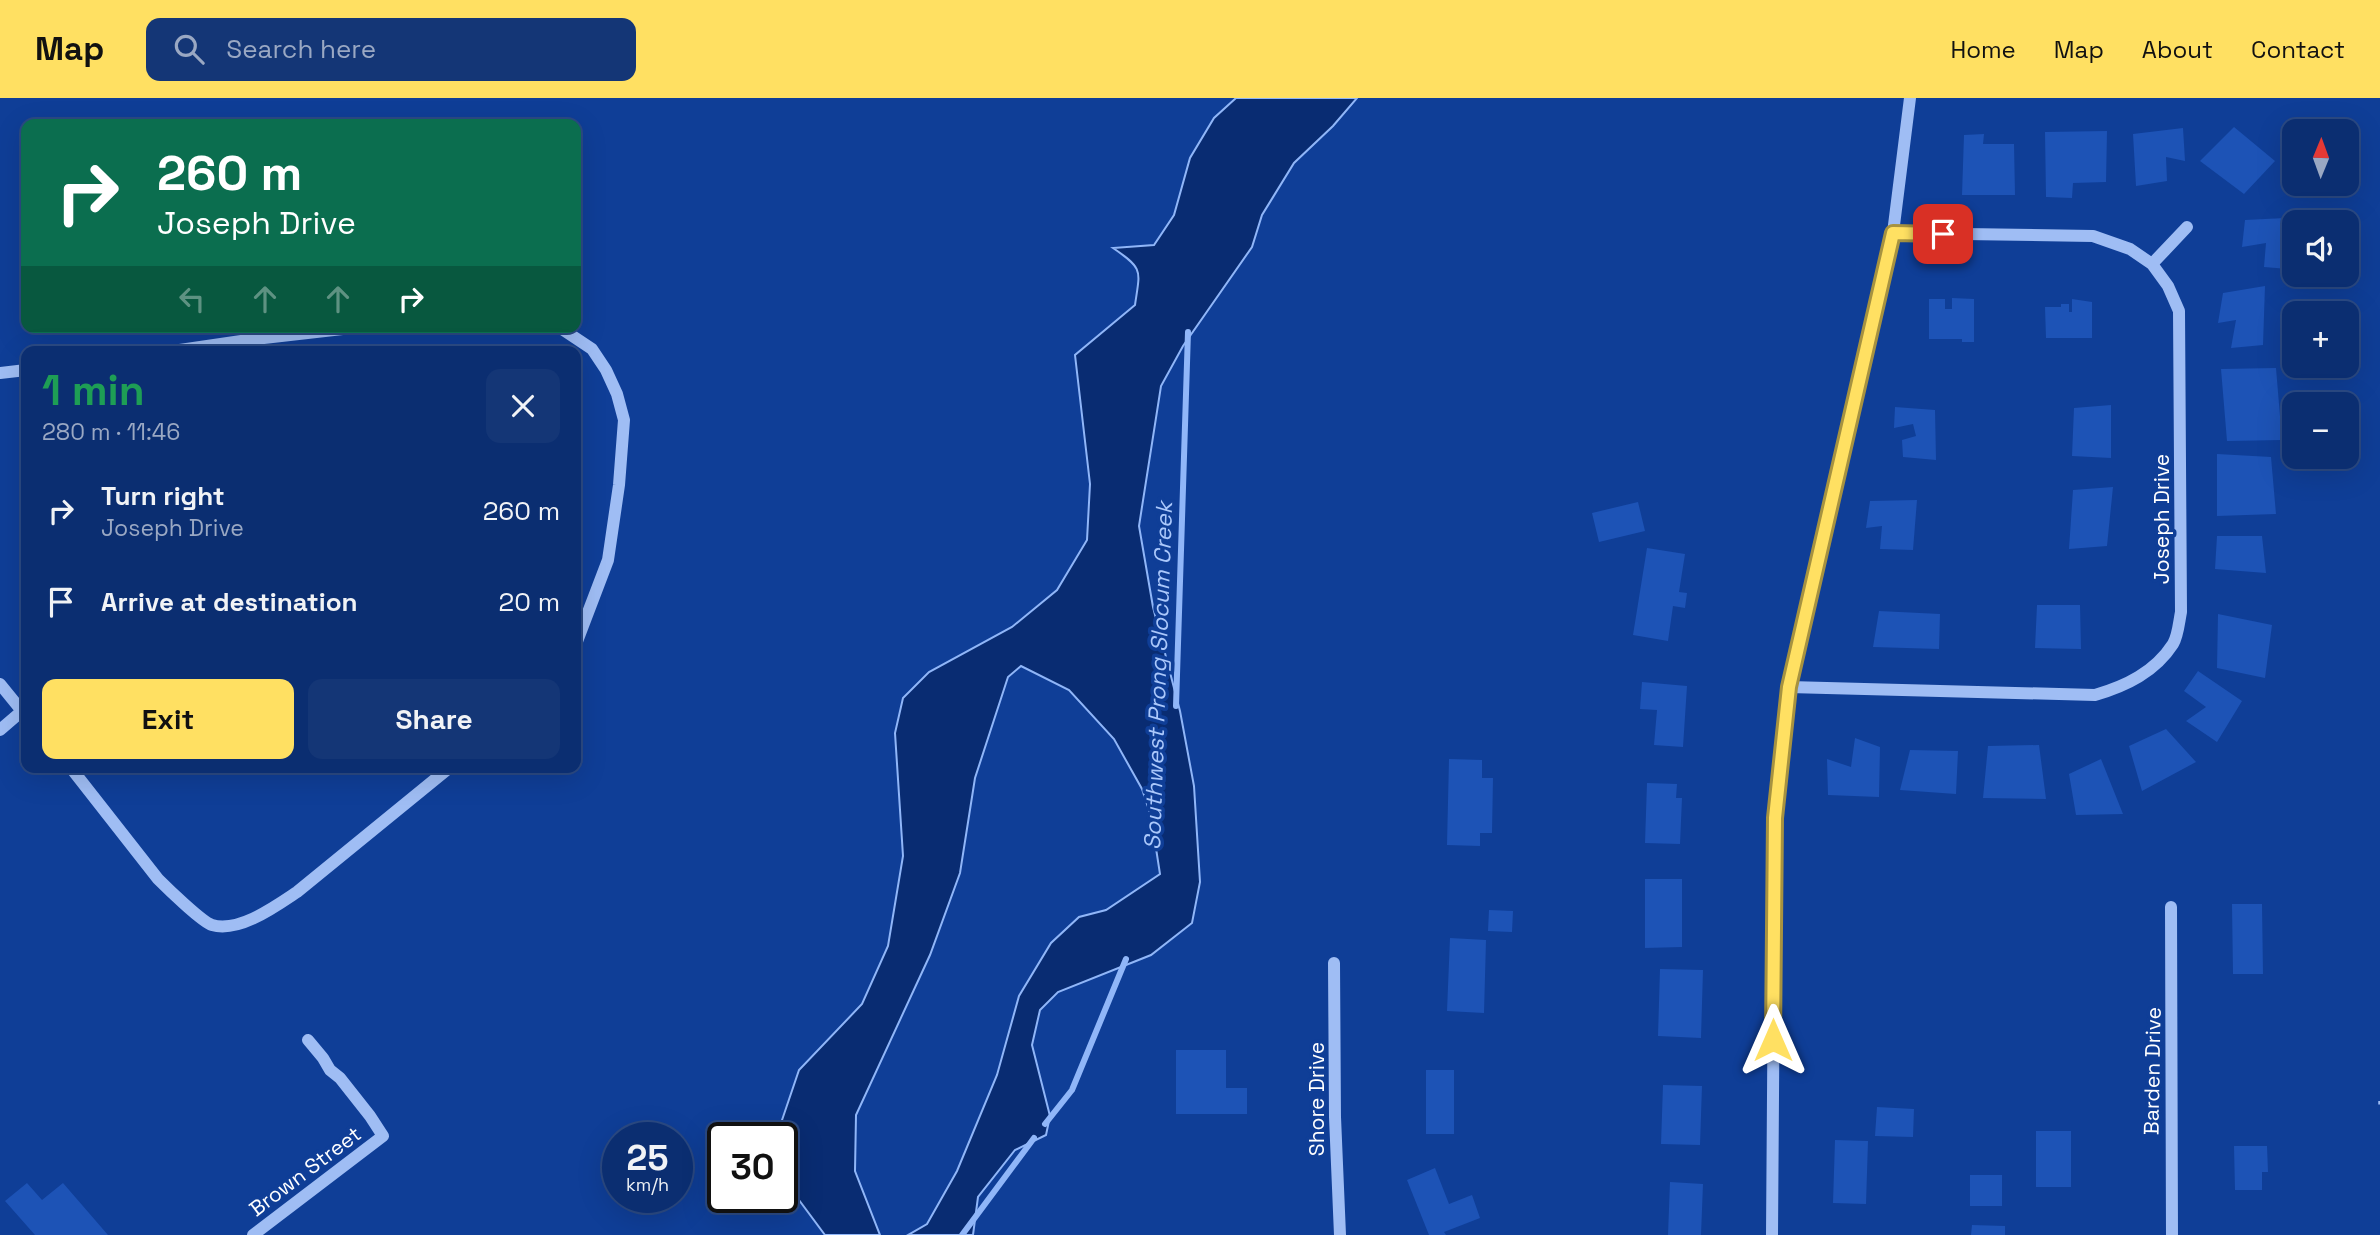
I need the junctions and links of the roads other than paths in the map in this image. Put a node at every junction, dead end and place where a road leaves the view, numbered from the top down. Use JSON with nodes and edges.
{"nodes":[{"id":1,"x":1910,"y":98,"type":"edge"},
{"id":2,"x":2187,"y":227,"type":"dead end"},
{"id":3,"x":1893,"y":233,"type":"junction"},
{"id":4,"x":2152,"y":264,"type":"junction"},
{"id":5,"x":313,"y":333,"type":"edge"},
{"id":6,"x":568,"y":333,"type":"edge"},
{"id":7,"x":213,"y":346,"type":"edge"},
{"id":8,"x":21,"y":371,"type":"edge"},
{"id":9,"x":0,"y":373,"type":"edge"},
{"id":10,"x":581,"y":631,"type":"edge"},
{"id":11,"x":0,"y":684,"type":"edge"},
{"id":12,"x":1789,"y":687,"type":"junction"},
{"id":13,"x":21,"y":709,"type":"edge"},
{"id":14,"x":21,"y":715,"type":"edge"},
{"id":15,"x":0,"y":730,"type":"edge"},
{"id":16,"x":75,"y":773,"type":"edge"},
{"id":17,"x":443,"y":773,"type":"edge"},
{"id":18,"x":2171,"y":907,"type":"dead end"},
{"id":19,"x":1334,"y":963,"type":"dead end"},
{"id":20,"x":308,"y":1040,"type":"dead end"},
{"id":21,"x":253,"y":1235,"type":"edge"},
{"id":22,"x":1340,"y":1235,"type":"edge"},
{"id":23,"x":1772,"y":1235,"type":"edge"},
{"id":24,"x":2172,"y":1235,"type":"edge"}],
"edges":[{"from":1,"to":3,"type":"street"},
{"from":2,"to":4,"type":"street"},
{"from":3,"to":4,"type":"street","name":"Joseph Drive"},
{"from":3,"to":12,"type":"street"},
{"from":4,"to":12,"type":"street","name":"Joseph Drive"},
{"from":5,"to":7,"type":"street"},
{"from":6,"to":10,"type":"street"},
{"from":8,"to":9,"type":"street"},
{"from":11,"to":13,"type":"street"},
{"from":12,"to":23,"type":"street"},
{"from":14,"to":15,"type":"street"},
{"from":16,"to":17,"type":"street"},
{"from":18,"to":24,"type":"street","name":"Barden Drive"},
{"from":19,"to":22,"type":"street","name":"Shore Drive"},
{"from":20,"to":21,"type":"street","name":"Brown Street"}]}
